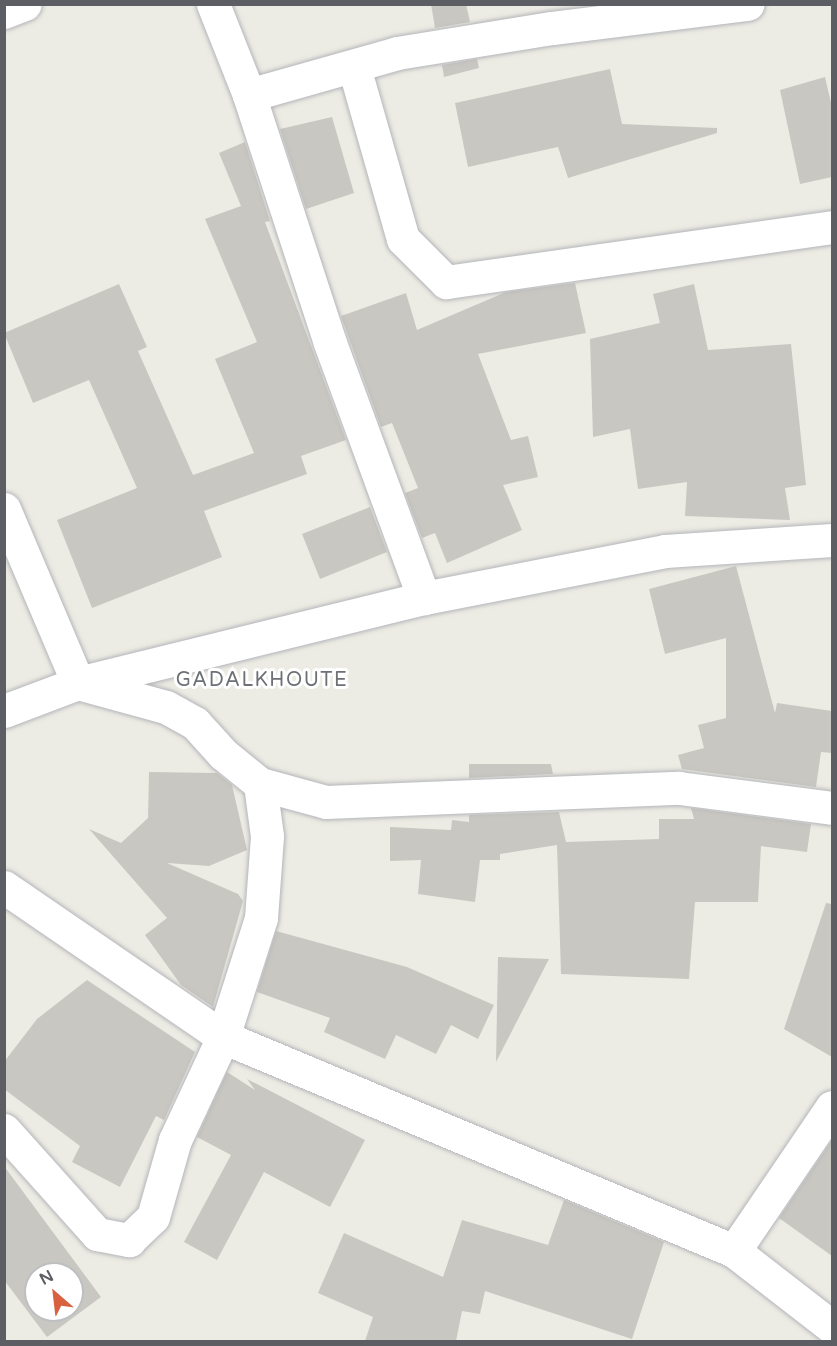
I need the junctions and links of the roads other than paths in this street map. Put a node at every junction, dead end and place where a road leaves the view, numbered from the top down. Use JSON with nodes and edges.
{"nodes":[{"id":1,"x":25,"y":4,"type":"edge"},
{"id":2,"x":213,"y":4,"type":"edge"},
{"id":3,"x":748,"y":4,"type":"edge"},
{"id":4,"x":4,"y":12,"type":"edge"},
{"id":5,"x":354,"y":67,"type":"junction"},
{"id":6,"x":249,"y":95,"type":"junction"},
{"id":7,"x":832,"y":227,"type":"edge"},
{"id":8,"x":4,"y":509,"type":"edge"},
{"id":9,"x":832,"y":540,"type":"edge"},
{"id":10,"x":424,"y":598,"type":"junction"},
{"id":11,"x":78,"y":683,"type":"junction"},
{"id":12,"x":4,"y":711,"type":"edge"},
{"id":13,"x":260,"y":784,"type":"junction"},
{"id":14,"x":832,"y":808,"type":"edge"},
{"id":15,"x":4,"y":887,"type":"edge"},
{"id":16,"x":223,"y":1037,"type":"junction"},
{"id":17,"x":832,"y":1107,"type":"edge"},
{"id":18,"x":4,"y":1130,"type":"edge"},
{"id":19,"x":734,"y":1251,"type":"junction"},
{"id":20,"x":832,"y":1327,"type":"edge"}],
"edges":[{"from":1,"to":4,"type":"street"},
{"from":2,"to":6,"type":"street"},
{"from":3,"to":5,"type":"street"},
{"from":5,"to":6,"type":"street"},
{"from":5,"to":7,"type":"street"},
{"from":6,"to":10,"type":"street"},
{"from":8,"to":11,"type":"street"},
{"from":9,"to":10,"type":"street"},
{"from":10,"to":11,"type":"street"},
{"from":11,"to":12,"type":"street"},
{"from":11,"to":13,"type":"street"},
{"from":13,"to":14,"type":"street"},
{"from":13,"to":16,"type":"street"},
{"from":15,"to":16,"type":"street"},
{"from":16,"to":18,"type":"street"},
{"from":16,"to":19,"type":"street"},
{"from":17,"to":19,"type":"street"},
{"from":19,"to":20,"type":"street"}]}
